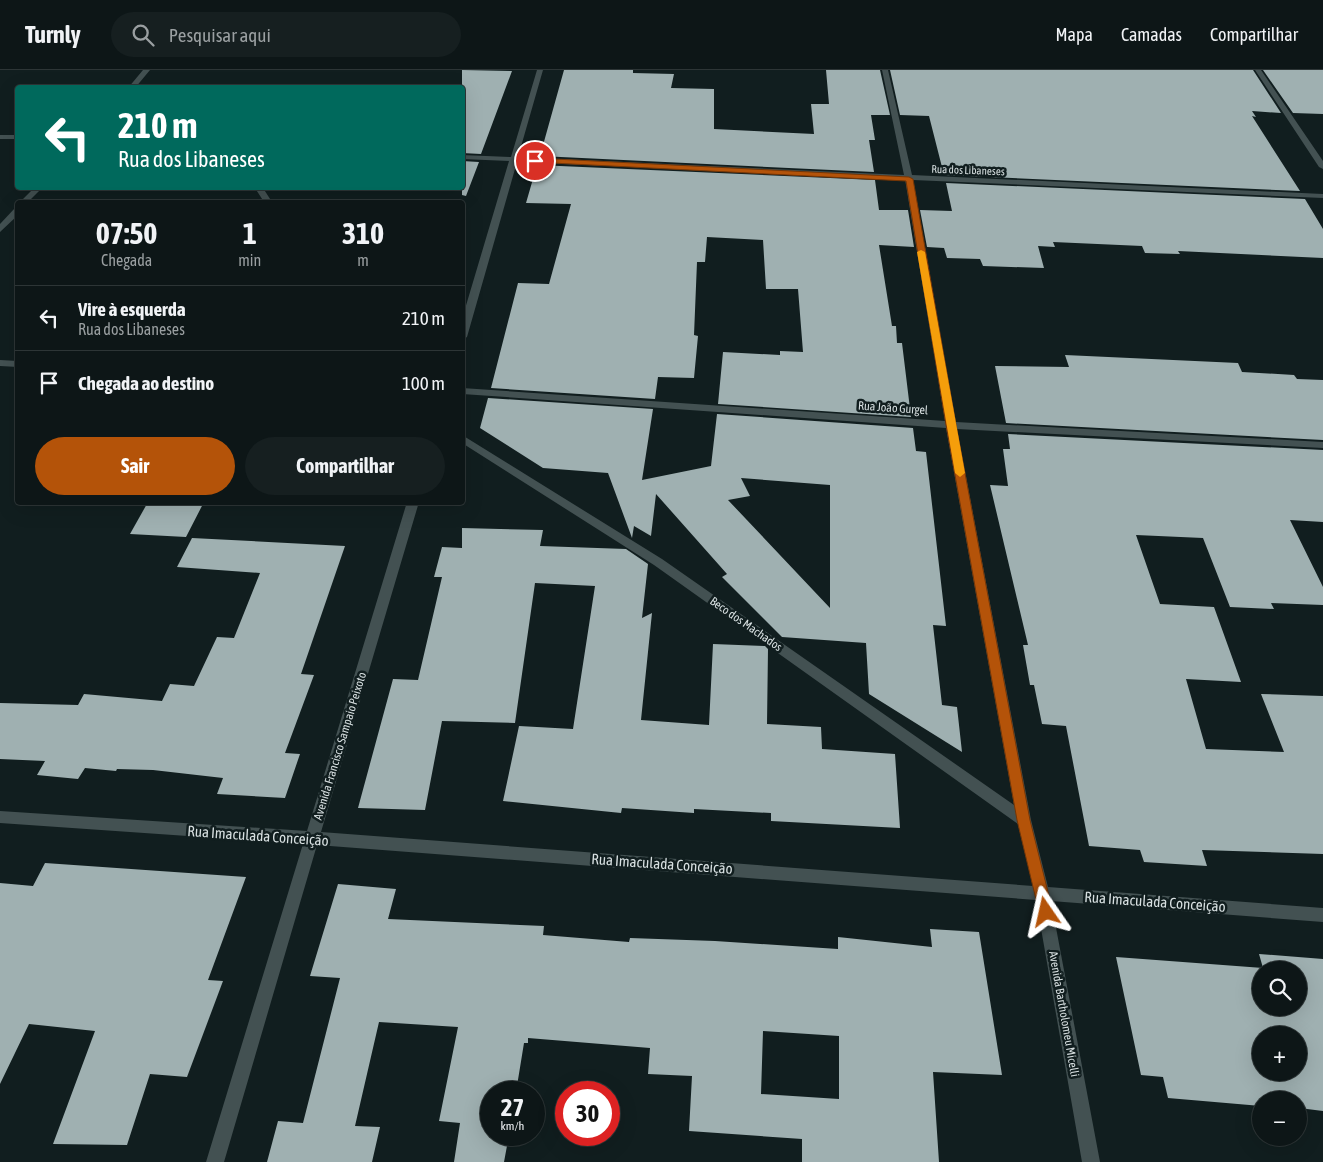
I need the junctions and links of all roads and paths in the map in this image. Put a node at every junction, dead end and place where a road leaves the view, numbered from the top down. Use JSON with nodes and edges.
{"nodes":[{"id":1,"x":147,"y":70,"type":"edge"},
{"id":2,"x":540,"y":70,"type":"edge"},
{"id":3,"x":885,"y":70,"type":"edge"},
{"id":4,"x":1258,"y":70,"type":"edge"},
{"id":5,"x":134,"y":85,"type":"edge"},
{"id":6,"x":0,"y":137,"type":"edge"},
{"id":7,"x":15,"y":137,"type":"edge"},
{"id":8,"x":465,"y":157,"type":"edge"},
{"id":9,"x":515,"y":160,"type":"junction"},
{"id":10,"x":1323,"y":167,"type":"edge"},
{"id":11,"x":909,"y":179,"type":"junction"},
{"id":12,"x":36,"y":190,"type":"edge"},
{"id":13,"x":1323,"y":196,"type":"edge"},
{"id":14,"x":26,"y":200,"type":"edge"},
{"id":15,"x":15,"y":213,"type":"edge"},
{"id":16,"x":0,"y":229,"type":"edge"},
{"id":17,"x":465,"y":327,"type":"edge"},
{"id":18,"x":0,"y":363,"type":"edge"},
{"id":19,"x":15,"y":364,"type":"edge"},
{"id":20,"x":465,"y":390,"type":"edge"},
{"id":21,"x":951,"y":425,"type":"junction"},
{"id":22,"x":465,"y":440,"type":"edge"},
{"id":23,"x":1323,"y":445,"type":"edge"},
{"id":24,"x":412,"y":505,"type":"edge"},
{"id":25,"x":0,"y":817,"type":"edge"},
{"id":26,"x":1024,"y":820,"type":"junction"},
{"id":27,"x":312,"y":840,"type":"junction"},
{"id":28,"x":1042,"y":893,"type":"junction"},
{"id":29,"x":1323,"y":915,"type":"edge"},
{"id":30,"x":215,"y":1162,"type":"edge"},
{"id":31,"x":1091,"y":1162,"type":"edge"}],
"edges":[{"from":1,"to":5,"type":"street"},
{"from":2,"to":9,"type":"street"},
{"from":3,"to":11,"type":"street","name":"Avenida Bartholomeu Micelli"},
{"from":4,"to":10,"type":"street"},
{"from":6,"to":7,"type":"street"},
{"from":8,"to":9,"type":"street","name":"Rua dos Libaneses"},
{"from":9,"to":11,"type":"street","name":"Rua dos Libaneses"},
{"from":9,"to":17,"type":"street"},
{"from":11,"to":13,"type":"street","name":"Rua dos Libaneses"},
{"from":11,"to":21,"type":"street","name":"Avenida Bartholomeu Micelli"},
{"from":12,"to":14,"type":"street"},
{"from":15,"to":16,"type":"street"},
{"from":18,"to":19,"type":"street"},
{"from":20,"to":21,"type":"street","name":"Rua João Gurgel"},
{"from":21,"to":23,"type":"street","name":"Rua João Gurgel"},
{"from":21,"to":26,"type":"street","name":"Avenida Bartholomeu Micelli"},
{"from":22,"to":26,"type":"street","name":"Beco dos Machados"},
{"from":24,"to":27,"type":"street","name":"Avenida Francisco Sampaio Peixoto"},
{"from":25,"to":27,"type":"street","name":"Rua Imaculada Conceição"},
{"from":26,"to":28,"type":"street","name":"Avenida Bartholomeu Micelli"},
{"from":27,"to":28,"type":"street","name":"Rua Imaculada Conceição"},
{"from":27,"to":30,"type":"street","name":"Avenida Francisco Sampaio Peixoto"},
{"from":28,"to":29,"type":"street","name":"Rua Imaculada Conceição"},
{"from":28,"to":31,"type":"street","name":"Avenida Bartholomeu Micelli"}]}
